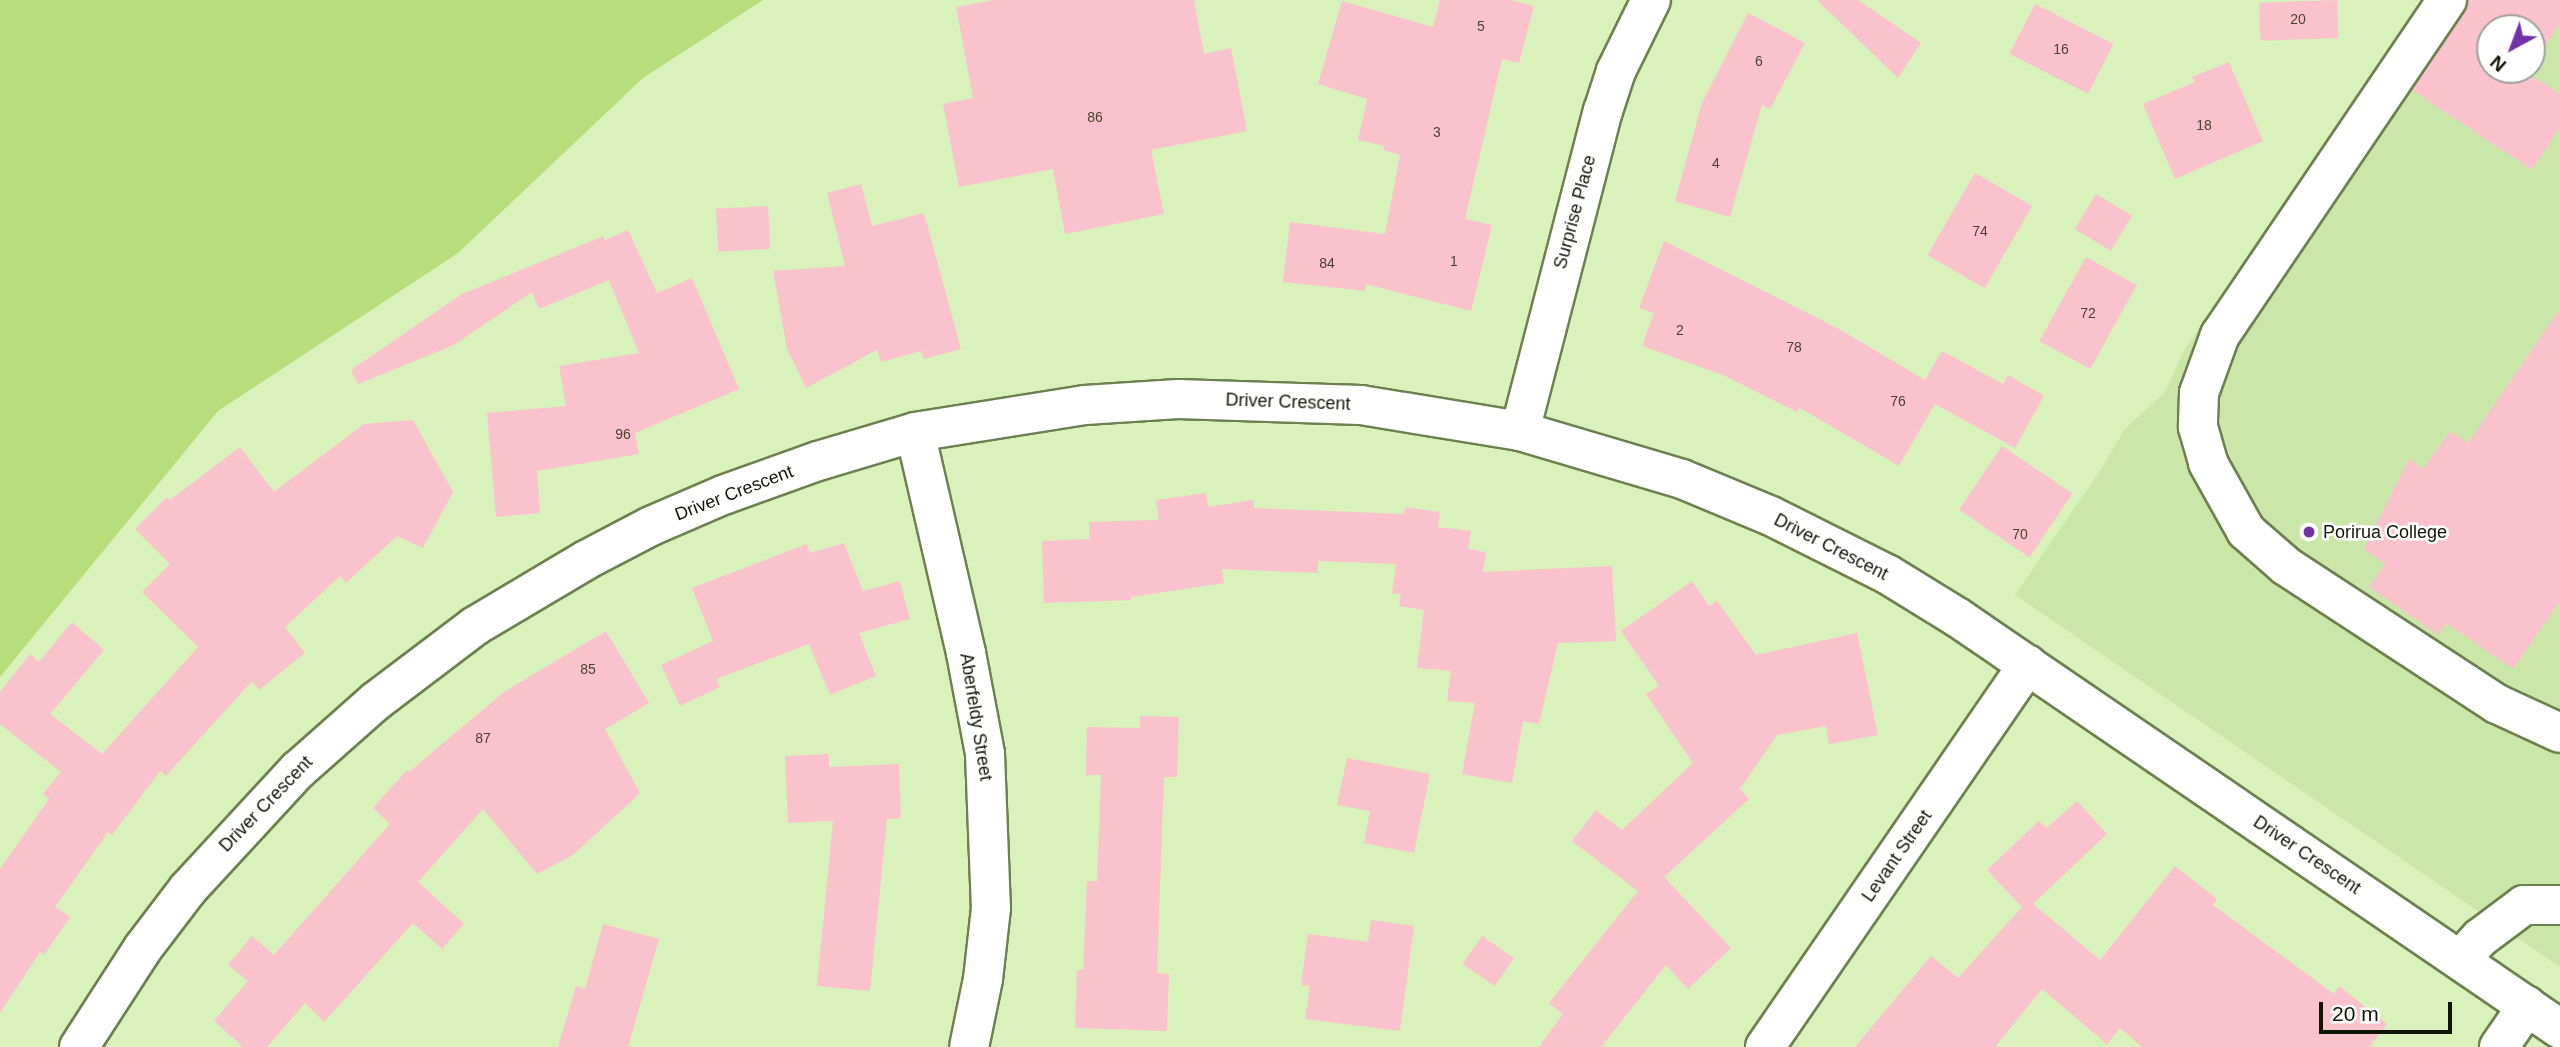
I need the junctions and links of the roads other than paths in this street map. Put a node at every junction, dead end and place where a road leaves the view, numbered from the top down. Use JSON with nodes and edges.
{"nodes":[{"id":1,"x":1651,"y":0,"type":"edge"},
{"id":2,"x":2447,"y":0,"type":"edge"},
{"id":3,"x":1520,"y":431,"type":"junction"},
{"id":4,"x":915,"y":432,"type":"junction"},
{"id":5,"x":2028,"y":665,"type":"junction"},
{"id":6,"x":2560,"y":733,"type":"edge"},
{"id":7,"x":2560,"y":905,"type":"edge"},
{"id":8,"x":2460,"y":960,"type":"junction"},
{"id":9,"x":2527,"y":1006,"type":"junction"},
{"id":10,"x":2560,"y":1029,"type":"edge"},
{"id":11,"x":79,"y":1047,"type":"edge"},
{"id":12,"x":969,"y":1047,"type":"edge"},
{"id":13,"x":1765,"y":1047,"type":"edge"},
{"id":14,"x":2499,"y":1047,"type":"edge"}],
"edges":[{"from":1,"to":3,"type":"street","name":"Surprise Place"},
{"from":2,"to":6,"type":"street"},
{"from":3,"to":4,"type":"street","name":"Driver Crescent"},
{"from":3,"to":5,"type":"street","name":"Driver Crescent"},
{"from":4,"to":11,"type":"street","name":"Driver Crescent"},
{"from":4,"to":12,"type":"street","name":"Aberfeldy Street"},
{"from":5,"to":8,"type":"street","name":"Driver Crescent"},
{"from":5,"to":13,"type":"street","name":"Levant Street"},
{"from":7,"to":8,"type":"street"},
{"from":8,"to":9,"type":"street","name":"Driver Crescent"},
{"from":9,"to":10,"type":"street","name":"Driver Crescent"},
{"from":9,"to":14,"type":"street"}]}
